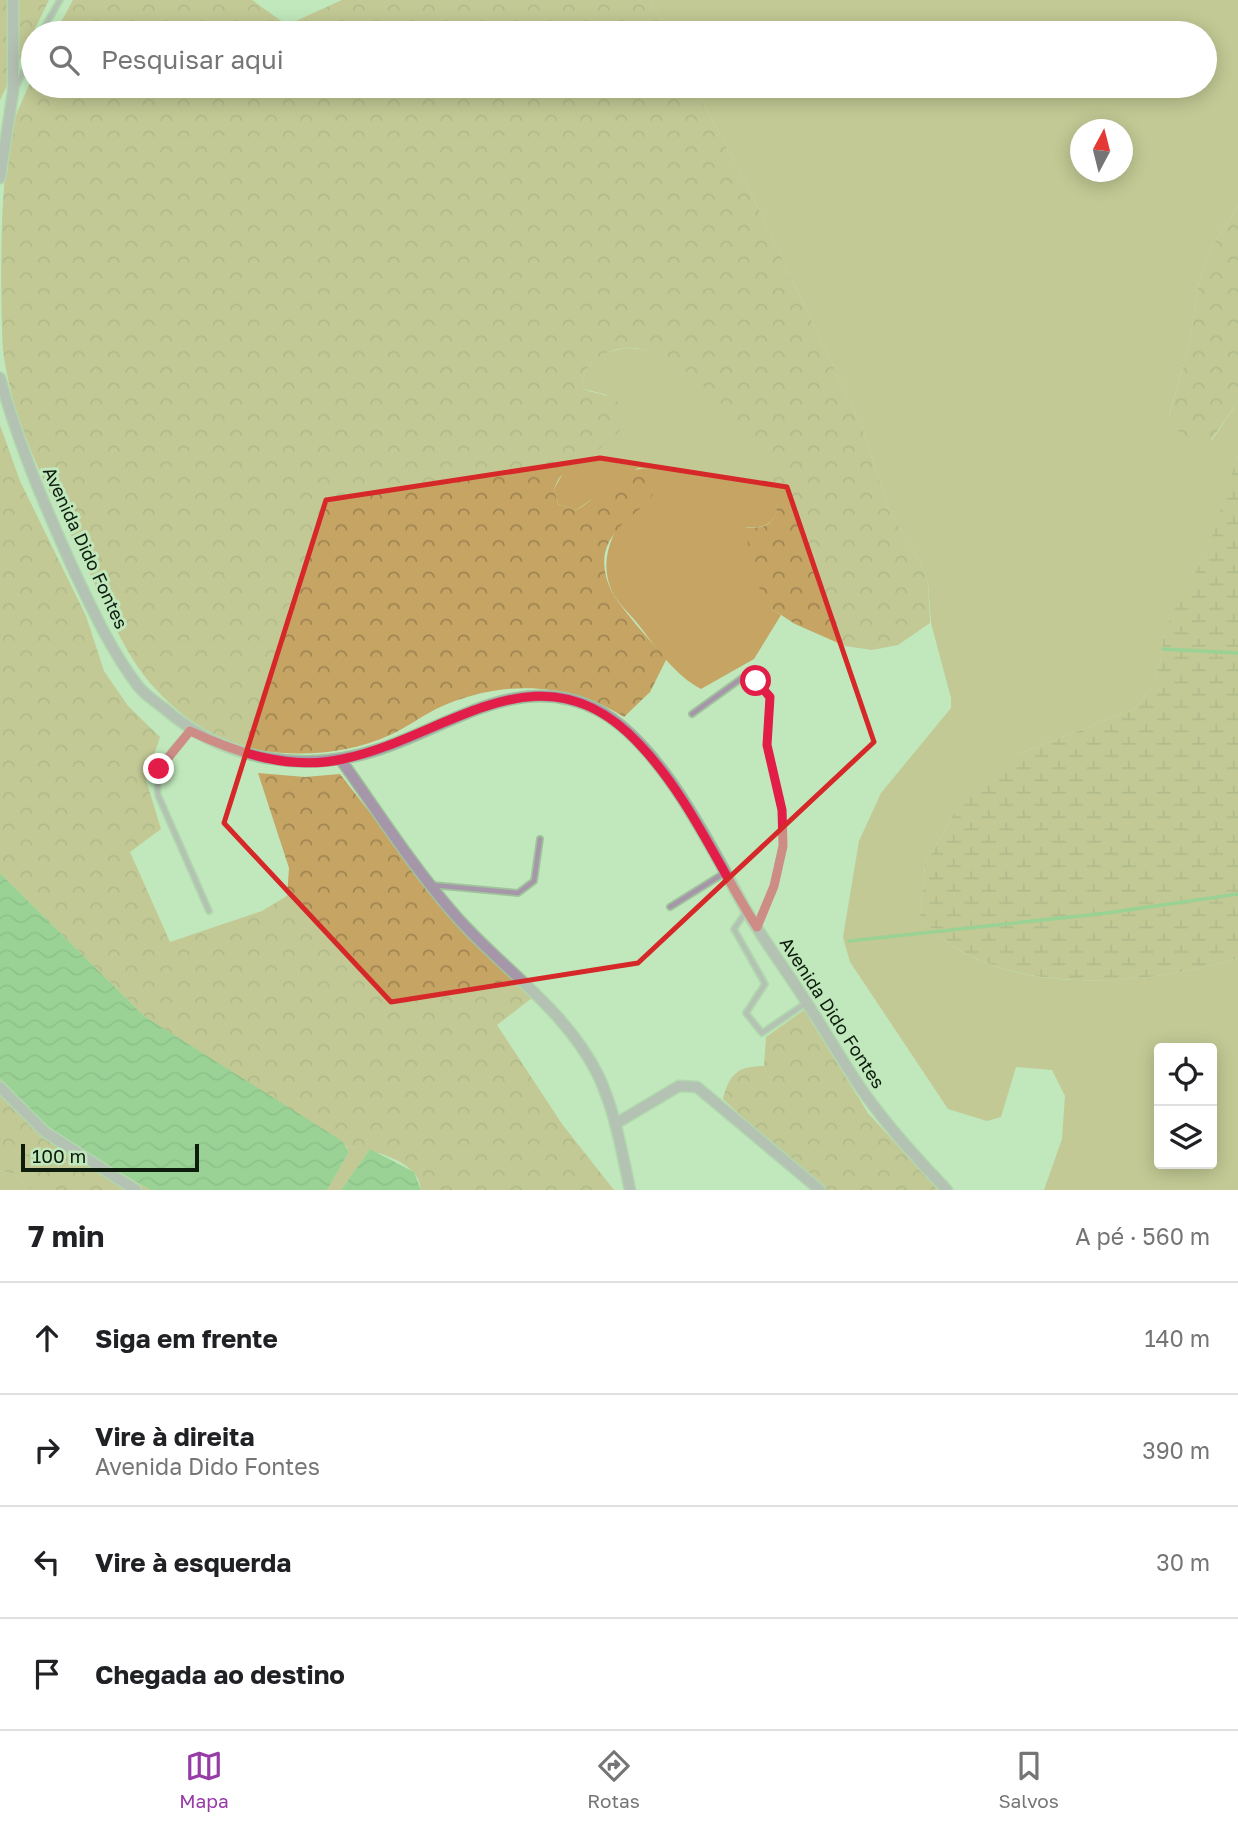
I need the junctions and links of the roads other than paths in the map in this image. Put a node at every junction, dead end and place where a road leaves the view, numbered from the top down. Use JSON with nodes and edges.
{"nodes":[{"id":1,"x":13,"y":0,"type":"edge"},
{"id":2,"x":60,"y":0,"type":"edge"},
{"id":3,"x":48,"y":21,"type":"edge"},
{"id":4,"x":21,"y":75,"type":"edge"},
{"id":5,"x":13,"y":92,"type":"junction"},
{"id":6,"x":0,"y":178,"type":"edge"},
{"id":7,"x":0,"y":378,"type":"edge"},
{"id":8,"x":692,"y":714,"type":"dead end"},
{"id":9,"x":190,"y":731,"type":"junction"},
{"id":10,"x":341,"y":760,"type":"junction"},
{"id":11,"x":540,"y":839,"type":"dead end"},
{"id":12,"x":727,"y":872,"type":"junction"},
{"id":13,"x":431,"y":885,"type":"junction"},
{"id":14,"x":670,"y":906,"type":"dead end"},
{"id":15,"x":209,"y":911,"type":"dead end"},
{"id":16,"x":747,"y":911,"type":"junction"},
{"id":17,"x":757,"y":927,"type":"junction"},
{"id":18,"x":807,"y":1003,"type":"junction"},
{"id":19,"x":0,"y":1087,"type":"edge"},
{"id":20,"x":615,"y":1124,"type":"junction"},
{"id":21,"x":136,"y":1190,"type":"edge"},
{"id":22,"x":630,"y":1190,"type":"edge"},
{"id":23,"x":820,"y":1190,"type":"edge"},
{"id":24,"x":947,"y":1190,"type":"edge"}],
"edges":[{"from":1,"to":5,"type":"street"},
{"from":2,"to":3,"type":"lane"},
{"from":4,"to":5,"type":"lane"},
{"from":5,"to":6,"type":"street"},
{"from":7,"to":9,"type":"street","name":"Avenida Dido Fontes"},
{"from":8,"to":17,"type":"lane"},
{"from":9,"to":10,"type":"street","name":"Avenida Dido Fontes"},
{"from":9,"to":15,"type":"lane"},
{"from":10,"to":12,"type":"street","name":"Avenida Dido Fontes"},
{"from":10,"to":13,"type":"street"},
{"from":11,"to":13,"type":"lane"},
{"from":12,"to":14,"type":"lane"},
{"from":12,"to":16,"type":"street","name":"Avenida Dido Fontes"},
{"from":13,"to":20,"type":"street"},
{"from":16,"to":17,"type":"street","name":"Avenida Dido Fontes"},
{"from":16,"to":18,"type":"lane"},
{"from":17,"to":18,"type":"street","name":"Avenida Dido Fontes"},
{"from":18,"to":24,"type":"street","name":"Avenida Dido Fontes"},
{"from":19,"to":21,"type":"street"},
{"from":20,"to":22,"type":"street"},
{"from":20,"to":23,"type":"street"}]}
